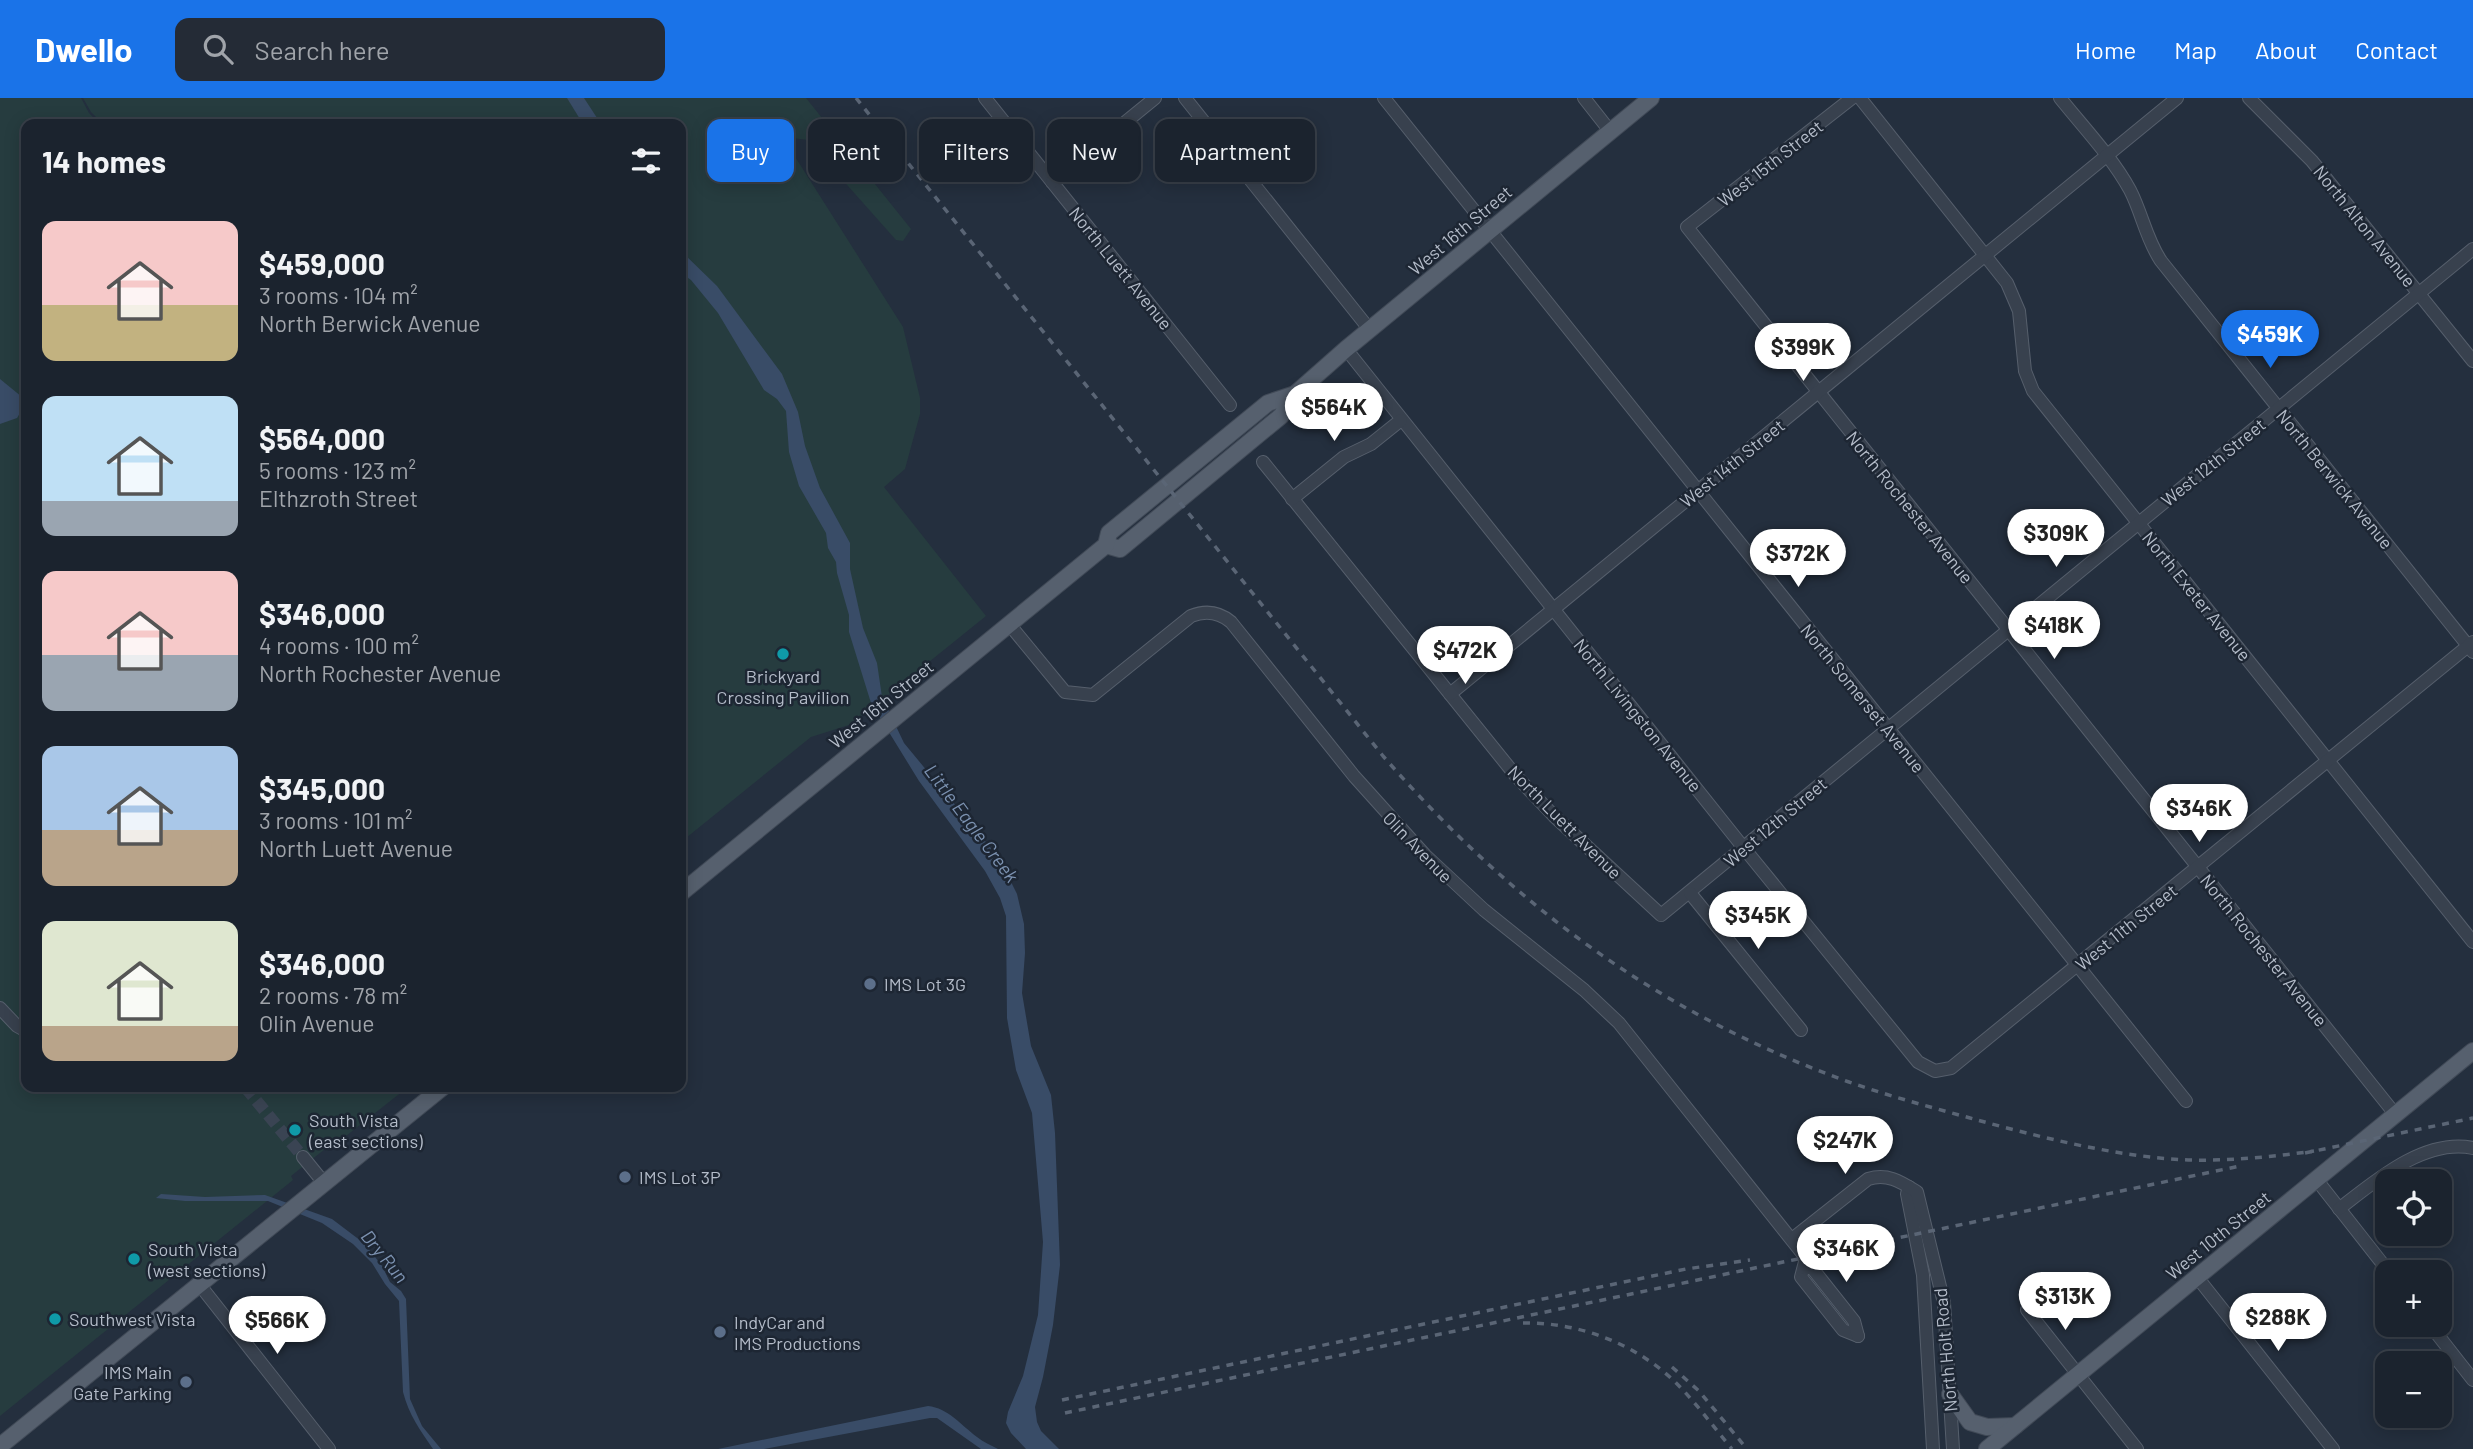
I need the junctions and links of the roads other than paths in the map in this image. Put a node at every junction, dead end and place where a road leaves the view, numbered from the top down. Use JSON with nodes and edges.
{"nodes":[{"id":1,"x":985,"y":98,"type":"edge"},
{"id":2,"x":1155,"y":98,"type":"edge"},
{"id":3,"x":1185,"y":98,"type":"edge"},
{"id":4,"x":1384,"y":98,"type":"edge"},
{"id":5,"x":1584,"y":98,"type":"edge"},
{"id":6,"x":1651,"y":98,"type":"edge"},
{"id":7,"x":1852,"y":98,"type":"edge"},
{"id":8,"x":1860,"y":98,"type":"edge"},
{"id":9,"x":2060,"y":98,"type":"edge"},
{"id":10,"x":2177,"y":98,"type":"edge"},
{"id":11,"x":2249,"y":98,"type":"edge"},
{"id":12,"x":1129,"y":119,"type":"edge"},
{"id":13,"x":1610,"y":131,"type":"junction"},
{"id":14,"x":2107,"y":156,"type":"junction"},
{"id":15,"x":1047,"y":176,"type":"edge"},
{"id":16,"x":1052,"y":182,"type":"edge"},
{"id":17,"x":1688,"y":227,"type":"joint"},
{"id":18,"x":1490,"y":231,"type":"junction"},
{"id":19,"x":2473,"y":249,"type":"edge"},
{"id":20,"x":1986,"y":255,"type":"junction"},
{"id":21,"x":2419,"y":294,"type":"junction"},
{"id":22,"x":1370,"y":330,"type":"junction"},
{"id":23,"x":1346,"y":349,"type":"junction"},
{"id":24,"x":2473,"y":361,"type":"edge"},
{"id":25,"x":1818,"y":392,"type":"junction"},
{"id":26,"x":1230,"y":405,"type":"dead end"},
{"id":27,"x":2278,"y":408,"type":"junction"},
{"id":28,"x":1401,"y":420,"type":"junction"},
{"id":29,"x":1263,"y":462,"type":"dead end"},
{"id":30,"x":1698,"y":491,"type":"junction"},
{"id":31,"x":1292,"y":499,"type":"junction"},
{"id":32,"x":2139,"y":523,"type":"junction"},
{"id":33,"x":1554,"y":610,"type":"junction"},
{"id":34,"x":1009,"y":624,"type":"junction"},
{"id":35,"x":2008,"y":630,"type":"junction"},
{"id":36,"x":2471,"y":647,"type":"edge"},
{"id":37,"x":1450,"y":694,"type":"junction"},
{"id":38,"x":1888,"y":729,"type":"junction"},
{"id":39,"x":2329,"y":761,"type":"junction"},
{"id":40,"x":1743,"y":847,"type":"junction"},
{"id":41,"x":2198,"y":867,"type":"junction"},
{"id":42,"x":686,"y":889,"type":"edge"},
{"id":43,"x":1690,"y":892,"type":"junction"},
{"id":44,"x":1661,"y":915,"type":"joint"},
{"id":45,"x":2473,"y":942,"type":"edge"},
{"id":46,"x":2077,"y":966,"type":"junction"},
{"id":47,"x":0,"y":1008,"type":"edge"},
{"id":48,"x":21,"y":1028,"type":"edge"},
{"id":49,"x":1801,"y":1030,"type":"dead end"},
{"id":50,"x":2473,"y":1051,"type":"edge"},
{"id":51,"x":1937,"y":1071,"type":"joint"},
{"id":52,"x":437,"y":1092,"type":"edge"},
{"id":53,"x":2186,"y":1101,"type":"dead end"},
{"id":54,"x":2395,"y":1114,"type":"junction"},
{"id":55,"x":2473,"y":1148,"type":"edge"},
{"id":56,"x":303,"y":1157,"type":"tunnel mouth"},
{"id":57,"x":2316,"y":1179,"type":"junction"},
{"id":58,"x":324,"y":1183,"type":"junction"},
{"id":59,"x":1909,"y":1186,"type":"junction"},
{"id":60,"x":2339,"y":1209,"type":"junction"},
{"id":61,"x":1792,"y":1239,"type":"junction"},
{"id":62,"x":2379,"y":1260,"type":"edge"},
{"id":63,"x":1804,"y":1269,"type":"junction"},
{"id":64,"x":2197,"y":1277,"type":"junction"},
{"id":65,"x":199,"y":1284,"type":"junction"},
{"id":66,"x":2027,"y":1310,"type":"dead end"},
{"id":67,"x":2439,"y":1337,"type":"edge"},
{"id":68,"x":2078,"y":1374,"type":"junction"},
{"id":69,"x":2473,"y":1381,"type":"edge"},
{"id":70,"x":1950,"y":1394,"type":"junction"},
{"id":71,"x":2015,"y":1426,"type":"junction"},
{"id":72,"x":0,"y":1446,"type":"edge"},
{"id":73,"x":329,"y":1449,"type":"edge"},
{"id":74,"x":1933,"y":1449,"type":"edge"},
{"id":75,"x":1953,"y":1449,"type":"edge"},
{"id":76,"x":1987,"y":1449,"type":"edge"},
{"id":77,"x":2137,"y":1449,"type":"edge"},
{"id":78,"x":2333,"y":1449,"type":"edge"}],
"edges":[{"from":1,"to":15,"type":"street","name":"North Luett Avenue"},
{"from":2,"to":12,"type":"street"},
{"from":3,"to":22,"type":"street"},
{"from":4,"to":18,"type":"street","name":"North Somerset Avenue"},
{"from":5,"to":13,"type":"street"},
{"from":6,"to":13,"type":"main road","name":"West 16th Street"},
{"from":7,"to":17,"type":"street","name":"West 15th Street"},
{"from":8,"to":20,"type":"street","name":"North Exeter Avenue"},
{"from":9,"to":14,"type":"street","name":"North Berwick Avenue"},
{"from":10,"to":14,"type":"street","name":"West 14th Street"},
{"from":11,"to":21,"type":"street","name":"North Alton Avenue"},
{"from":13,"to":18,"type":"main road","name":"West 16th Street"},
{"from":14,"to":20,"type":"street","name":"West 14th Street"},
{"from":14,"to":27,"type":"street","name":"North Berwick Avenue"},
{"from":16,"to":26,"type":"street","name":"North Luett Avenue"},
{"from":17,"to":25,"type":"street","name":"North Rochester Avenue"},
{"from":18,"to":22,"type":"main road","name":"West 16th Street"},
{"from":18,"to":30,"type":"street","name":"North Somerset Avenue"},
{"from":19,"to":21,"type":"street","name":"West 12th Street"},
{"from":20,"to":25,"type":"street","name":"West 14th Street"},
{"from":20,"to":32,"type":"street","name":"North Exeter Avenue"},
{"from":21,"to":24,"type":"street","name":"North Alton Avenue"},
{"from":21,"to":27,"type":"street","name":"West 12th Street"},
{"from":22,"to":23,"type":"main road","name":"West 16th Street"},
{"from":23,"to":28,"type":"street","name":"North Livingston Avenue"},
{"from":23,"to":34,"type":"main road","name":"West 16th Street"},
{"from":25,"to":30,"type":"street","name":"West 14th Street"},
{"from":25,"to":35,"type":"street","name":"North Rochester Avenue"},
{"from":27,"to":32,"type":"street","name":"West 12th Street"},
{"from":27,"to":36,"type":"street","name":"North Berwick Avenue"},
{"from":28,"to":31,"type":"street"},
{"from":28,"to":33,"type":"street","name":"North Livingston Avenue"},
{"from":29,"to":31,"type":"street","name":"North Luett Avenue"},
{"from":30,"to":33,"type":"street","name":"West 14th Street"},
{"from":30,"to":38,"type":"street","name":"North Somerset Avenue"},
{"from":31,"to":37,"type":"street","name":"North Luett Avenue"},
{"from":32,"to":35,"type":"street","name":"West 12th Street"},
{"from":32,"to":39,"type":"street","name":"North Exeter Avenue"},
{"from":33,"to":37,"type":"street","name":"West 14th Street"},
{"from":33,"to":40,"type":"street","name":"North Livingston Avenue"},
{"from":34,"to":42,"type":"main road","name":"West 16th Street"},
{"from":34,"to":61,"type":"street","name":"Olin Avenue"},
{"from":35,"to":38,"type":"street","name":"West 12th Street"},
{"from":35,"to":41,"type":"street","name":"North Rochester Avenue"},
{"from":36,"to":39,"type":"street","name":"West 11th Street"},
{"from":37,"to":44,"type":"street","name":"North Luett Avenue"},
{"from":38,"to":40,"type":"street","name":"West 12th Street"},
{"from":38,"to":46,"type":"street","name":"North Somerset Avenue"},
{"from":39,"to":41,"type":"street","name":"West 11th Street"},
{"from":39,"to":45,"type":"street","name":"North Exeter Avenue"},
{"from":40,"to":43,"type":"street","name":"West 12th Street"},
{"from":40,"to":51,"type":"street","name":"North Livingston Avenue"},
{"from":41,"to":46,"type":"street","name":"West 11th Street"},
{"from":41,"to":54,"type":"street","name":"North Rochester Avenue"},
{"from":43,"to":44,"type":"street","name":"West 12th Street"},
{"from":43,"to":49,"type":"street"},
{"from":46,"to":51,"type":"street","name":"West 11th Street"},
{"from":46,"to":53,"type":"street","name":"North Somerset Avenue"},
{"from":47,"to":48,"type":"street"},
{"from":50,"to":54,"type":"main road","name":"West 10th Street"},
{"from":52,"to":58,"type":"main road"},
{"from":54,"to":57,"type":"main road","name":"West 10th Street"},
{"from":55,"to":60,"type":"street"},
{"from":56,"to":58,"type":"street"},
{"from":57,"to":60,"type":"street"},
{"from":57,"to":64,"type":"main road","name":"West 10th Street"},
{"from":58,"to":65,"type":"main road"},
{"from":59,"to":61,"type":"street"},
{"from":59,"to":70,"type":"street","name":"North Holt Road"},
{"from":59,"to":74,"type":"street","name":"North Holt Road"},
{"from":60,"to":62,"type":"street"},
{"from":61,"to":63,"type":"street","name":"Olin Avenue"},
{"from":63,"to":63,"type":"street","name":"Olin Avenue"},
{"from":64,"to":68,"type":"main road","name":"West 10th Street"},
{"from":64,"to":78,"type":"street"},
{"from":65,"to":72,"type":"main road"},
{"from":65,"to":73,"type":"street"},
{"from":66,"to":68,"type":"street"},
{"from":67,"to":69,"type":"street"},
{"from":68,"to":71,"type":"main road","name":"West 10th Street"},
{"from":68,"to":77,"type":"street"},
{"from":70,"to":71,"type":"main road"},
{"from":70,"to":75,"type":"street","name":"North Holt Road"},
{"from":71,"to":76,"type":"main road","name":"West 10th Street"}]}
